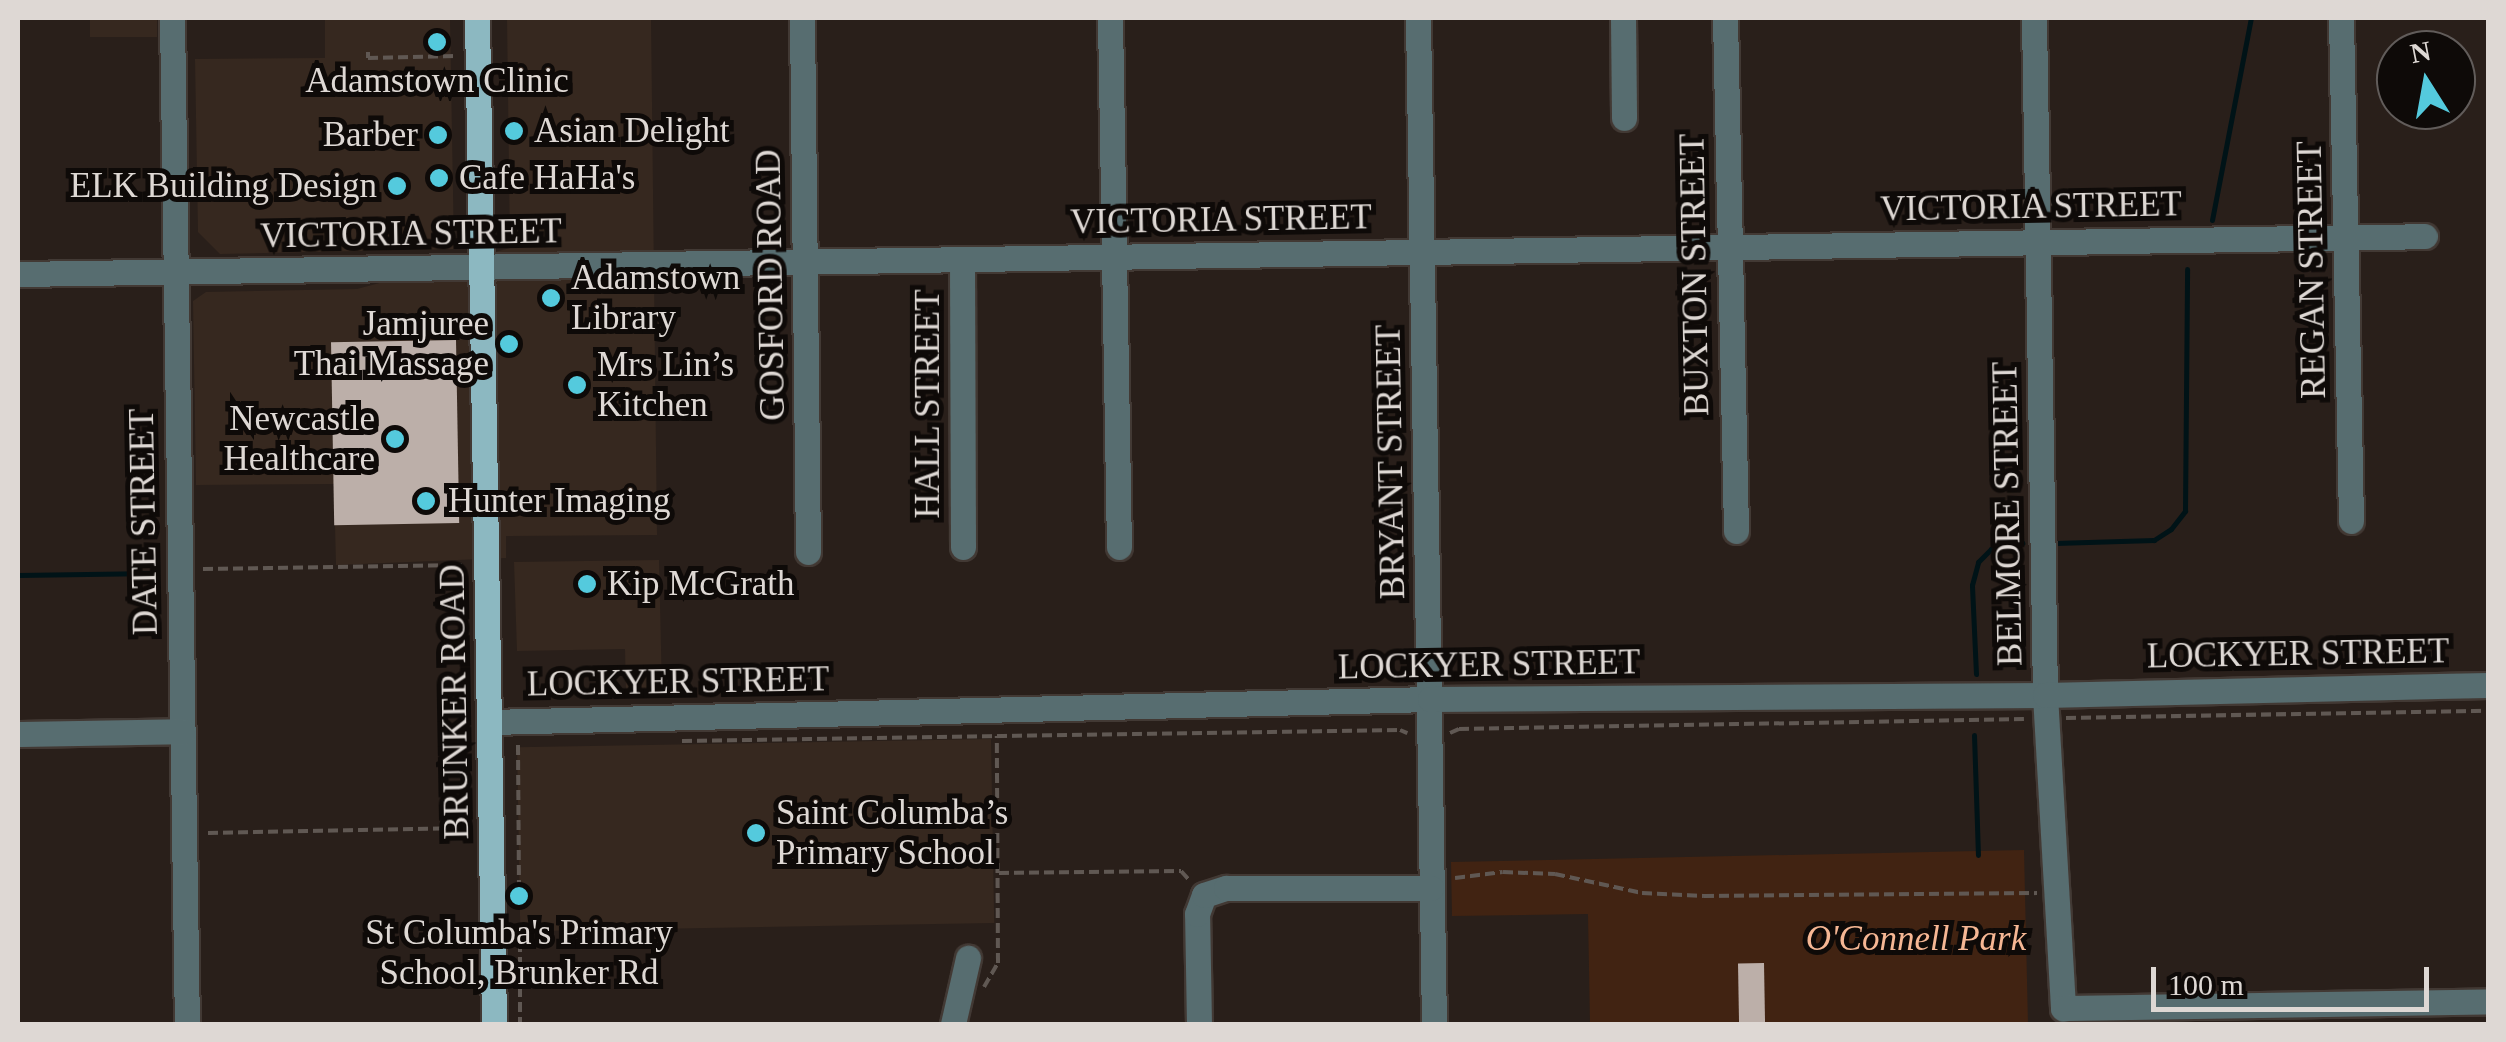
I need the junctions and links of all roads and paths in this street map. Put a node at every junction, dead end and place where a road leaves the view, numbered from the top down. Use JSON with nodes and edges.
{"nodes":[{"id":1,"x":172,"y":18,"type":"edge"},
{"id":2,"x":477,"y":18,"type":"edge"},
{"id":3,"x":802,"y":18,"type":"edge"},
{"id":4,"x":1110,"y":18,"type":"edge"},
{"id":5,"x":1418,"y":18,"type":"edge"},
{"id":6,"x":1623,"y":18,"type":"edge"},
{"id":7,"x":1725,"y":18,"type":"edge"},
{"id":8,"x":2034,"y":18,"type":"edge"},
{"id":9,"x":2342,"y":18,"type":"edge"},
{"id":10,"x":368,"y":52,"type":"dead end"},
{"id":11,"x":456,"y":56,"type":"dead end"},
{"id":12,"x":1624,"y":118,"type":"dead end"},
{"id":13,"x":2425,"y":236,"type":"dead end"},
{"id":14,"x":2347,"y":238,"type":"junction"},
{"id":15,"x":2039,"y":242,"type":"junction"},
{"id":16,"x":1730,"y":246,"type":"junction"},
{"id":17,"x":1423,"y":252,"type":"junction"},
{"id":18,"x":1114,"y":256,"type":"junction"},
{"id":19,"x":962,"y":260,"type":"junction"},
{"id":20,"x":806,"y":262,"type":"junction"},
{"id":21,"x":484,"y":270,"type":"junction"},
{"id":22,"x":175,"y":272,"type":"junction"},
{"id":23,"x":18,"y":274,"type":"edge"},
{"id":24,"x":2352,"y":522,"type":"dead end"},
{"id":25,"x":1736,"y":531,"type":"dead end"},
{"id":26,"x":1118,"y":547,"type":"dead end"},
{"id":27,"x":964,"y":548,"type":"dead end"},
{"id":28,"x":808,"y":552,"type":"dead end"},
{"id":29,"x":462,"y":565,"type":"dead end"},
{"id":30,"x":198,"y":569,"type":"dead end"},
{"id":31,"x":2488,"y":685,"type":"edge"},
{"id":32,"x":2046,"y":695,"type":"junction"},
{"id":33,"x":1430,"y":699,"type":"junction"},
{"id":34,"x":2488,"y":711,"type":"edge"},
{"id":35,"x":2066,"y":718,"type":"dead end"},
{"id":36,"x":2028,"y":720,"type":"dead end"},
{"id":37,"x":490,"y":722,"type":"junction"},
{"id":38,"x":183,"y":731,"type":"junction"},
{"id":39,"x":18,"y":734,"type":"edge"},
{"id":40,"x":997,"y":736,"type":"junction"},
{"id":41,"x":1441,"y":737,"type":"dead end"},
{"id":42,"x":1416,"y":738,"type":"dead end"},
{"id":43,"x":677,"y":741,"type":"dead end"},
{"id":44,"x":537,"y":743,"type":"dead end"},
{"id":45,"x":467,"y":828,"type":"dead end"},
{"id":46,"x":208,"y":833,"type":"dead end"},
{"id":47,"x":998,"y":873,"type":"junction"},
{"id":48,"x":1441,"y":883,"type":"junction"},
{"id":49,"x":2058,"y":893,"type":"junction"},
{"id":50,"x":1204,"y":895,"type":"junction"},
{"id":51,"x":512,"y":905,"type":"dead end"},
{"id":52,"x":512,"y":930,"type":"dead end"},
{"id":53,"x":968,"y":958,"type":"dead end"},
{"id":54,"x":998,"y":962,"type":"dead end"},
{"id":55,"x":2488,"y":1001,"type":"edge"},
{"id":56,"x":187,"y":1024,"type":"edge"},
{"id":57,"x":494,"y":1024,"type":"edge"},
{"id":58,"x":520,"y":1024,"type":"edge"},
{"id":59,"x":954,"y":1024,"type":"edge"},
{"id":60,"x":1199,"y":1024,"type":"edge"},
{"id":61,"x":1434,"y":1024,"type":"edge"}],
"edges":[{"from":1,"to":22,"type":"street","name":"DATE STREET"},
{"from":2,"to":21,"type":"main road","name":"BRUNKER ROAD"},
{"from":3,"to":20,"type":"street","name":"GOSFORD ROAD"},
{"from":4,"to":18,"type":"street"},
{"from":5,"to":17,"type":"street","name":"BRYANT STREET"},
{"from":6,"to":12,"type":"street"},
{"from":7,"to":16,"type":"street","name":"BUXTON STREET"},
{"from":8,"to":15,"type":"street","name":"BELMORE STREET"},
{"from":9,"to":14,"type":"street","name":"REGAN STREET"},
{"from":10,"to":11,"type":"path"},
{"from":13,"to":14,"type":"street","name":"VICTORIA STREET"},
{"from":14,"to":15,"type":"street","name":"VICTORIA STREET"},
{"from":14,"to":24,"type":"street","name":"REGAN STREET"},
{"from":15,"to":16,"type":"street","name":"VICTORIA STREET"},
{"from":15,"to":32,"type":"street","name":"BELMORE STREET"},
{"from":16,"to":17,"type":"street","name":"VICTORIA STREET"},
{"from":16,"to":25,"type":"street","name":"BUXTON STREET"},
{"from":17,"to":18,"type":"street","name":"VICTORIA STREET"},
{"from":17,"to":33,"type":"street","name":"BRYANT STREET"},
{"from":18,"to":19,"type":"street","name":"VICTORIA STREET"},
{"from":18,"to":26,"type":"street"},
{"from":19,"to":20,"type":"street","name":"VICTORIA STREET"},
{"from":19,"to":27,"type":"street","name":"HALL STREET"},
{"from":20,"to":21,"type":"street","name":"VICTORIA STREET"},
{"from":20,"to":28,"type":"street","name":"GOSFORD ROAD"},
{"from":21,"to":22,"type":"street","name":"VICTORIA STREET"},
{"from":21,"to":37,"type":"main road","name":"BRUNKER ROAD"},
{"from":22,"to":23,"type":"street","name":"VICTORIA STREET"},
{"from":22,"to":38,"type":"street","name":"DATE STREET"},
{"from":29,"to":30,"type":"path"},
{"from":31,"to":32,"type":"street","name":"LOCKYER STREET"},
{"from":32,"to":33,"type":"street","name":"LOCKYER STREET"},
{"from":32,"to":49,"type":"street","name":"BELMORE STREET"},
{"from":33,"to":37,"type":"street","name":"LOCKYER STREET"},
{"from":33,"to":48,"type":"street","name":"BRYANT STREET"},
{"from":34,"to":35,"type":"path"},
{"from":36,"to":41,"type":"path"},
{"from":37,"to":57,"type":"main road","name":"BRUNKER ROAD"},
{"from":38,"to":39,"type":"street"},
{"from":38,"to":56,"type":"street","name":"DATE STREET"},
{"from":40,"to":42,"type":"path"},
{"from":40,"to":43,"type":"path"},
{"from":40,"to":47,"type":"path"},
{"from":44,"to":51,"type":"path"},
{"from":45,"to":46,"type":"path"},
{"from":47,"to":50,"type":"path"},
{"from":47,"to":54,"type":"path"},
{"from":48,"to":49,"type":"path"},
{"from":48,"to":50,"type":"street"},
{"from":48,"to":61,"type":"street","name":"BRYANT STREET"},
{"from":49,"to":55,"type":"street","name":"BELMORE STREET"},
{"from":50,"to":60,"type":"street"},
{"from":52,"to":58,"type":"path"},
{"from":53,"to":59,"type":"street"}]}
